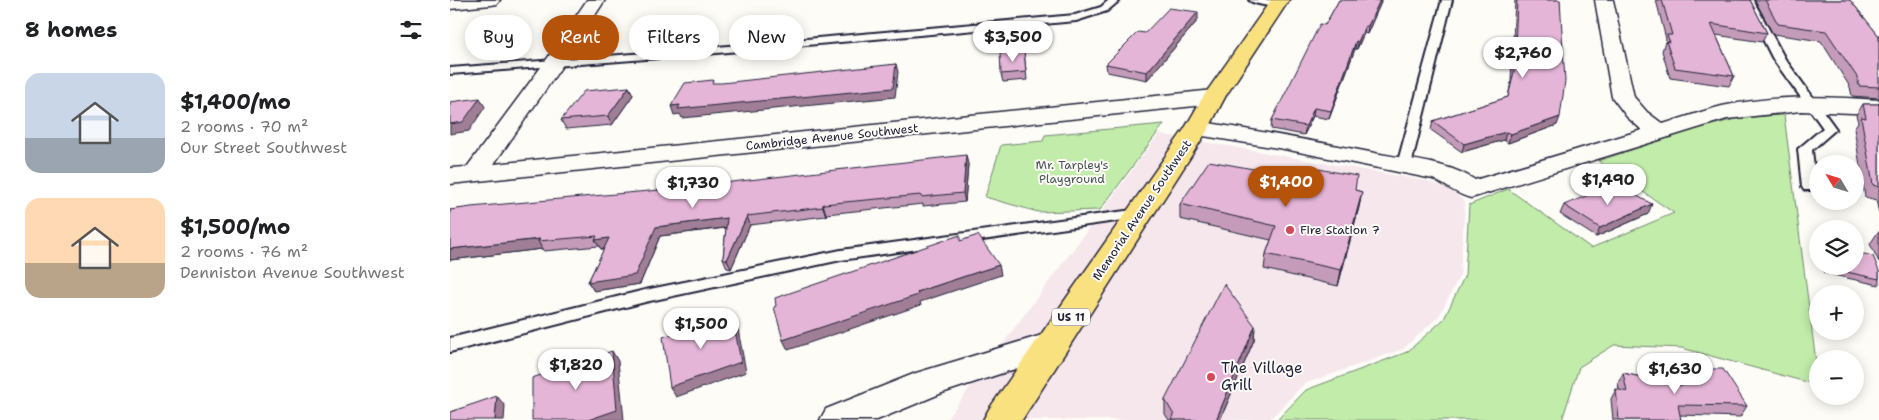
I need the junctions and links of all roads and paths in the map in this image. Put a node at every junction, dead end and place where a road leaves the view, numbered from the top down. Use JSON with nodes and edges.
{"nodes":[{"id":1,"x":491,"y":0,"type":"edge"},
{"id":2,"x":596,"y":0,"type":"edge"},
{"id":3,"x":1115,"y":0,"type":"edge"},
{"id":4,"x":1254,"y":0,"type":"edge"},
{"id":5,"x":1447,"y":0,"type":"edge"},
{"id":6,"x":1604,"y":0,"type":"edge"},
{"id":7,"x":1748,"y":0,"type":"edge"},
{"id":8,"x":1279,"y":2,"type":"edge"},
{"id":9,"x":450,"y":4,"type":"edge"},
{"id":10,"x":554,"y":64,"type":"junction"},
{"id":11,"x":450,"y":71,"type":"edge"},
{"id":12,"x":1214,"y":97,"type":"junction"},
{"id":13,"x":1813,"y":103,"type":"junction"},
{"id":14,"x":1879,"y":107,"type":"edge"},
{"id":15,"x":1197,"y":128,"type":"junction"},
{"id":16,"x":1660,"y":132,"type":"junction"},
{"id":17,"x":1404,"y":166,"type":"junction"},
{"id":18,"x":475,"y":173,"type":"junction"},
{"id":19,"x":450,"y":176,"type":"edge"},
{"id":20,"x":1809,"y":187,"type":"dead end"},
{"id":21,"x":1140,"y":214,"type":"junction"},
{"id":22,"x":1052,"y":344,"type":"junction"},
{"id":23,"x":450,"y":345,"type":"edge"},
{"id":24,"x":839,"y":420,"type":"edge"},
{"id":25,"x":1002,"y":420,"type":"edge"}],
"edges":[{"from":1,"to":9,"type":"street"},
{"from":2,"to":10,"type":"street"},
{"from":3,"to":10,"type":"lane"},
{"from":4,"to":8,"type":"lane"},
{"from":5,"to":17,"type":"lane"},
{"from":6,"to":16,"type":"street"},
{"from":7,"to":13,"type":"lane"},
{"from":8,"to":12,"type":"main road","name":"Memorial Avenue Southwest","number":"US 11"},
{"from":10,"to":11,"type":"lane"},
{"from":10,"to":18,"type":"street"},
{"from":12,"to":15,"type":"main road","name":"Memorial Avenue Southwest","number":"US 11"},
{"from":12,"to":18,"type":"street","name":"Cambridge Avenue Southwest"},
{"from":13,"to":14,"type":"street"},
{"from":13,"to":16,"type":"street"},
{"from":13,"to":20,"type":"lane"},
{"from":15,"to":17,"type":"street"},
{"from":15,"to":21,"type":"main road","name":"Memorial Avenue Southwest","number":"US 11"},
{"from":16,"to":17,"type":"street"},
{"from":18,"to":19,"type":"street","name":"Cambridge Avenue Southwest"},
{"from":21,"to":22,"type":"main road","name":"Memorial Avenue Southwest","number":"US 11"},
{"from":21,"to":23,"type":"lane"},
{"from":22,"to":24,"type":"street"},
{"from":22,"to":25,"type":"main road","name":"Memorial Avenue Southwest","number":"US 11"}]}
